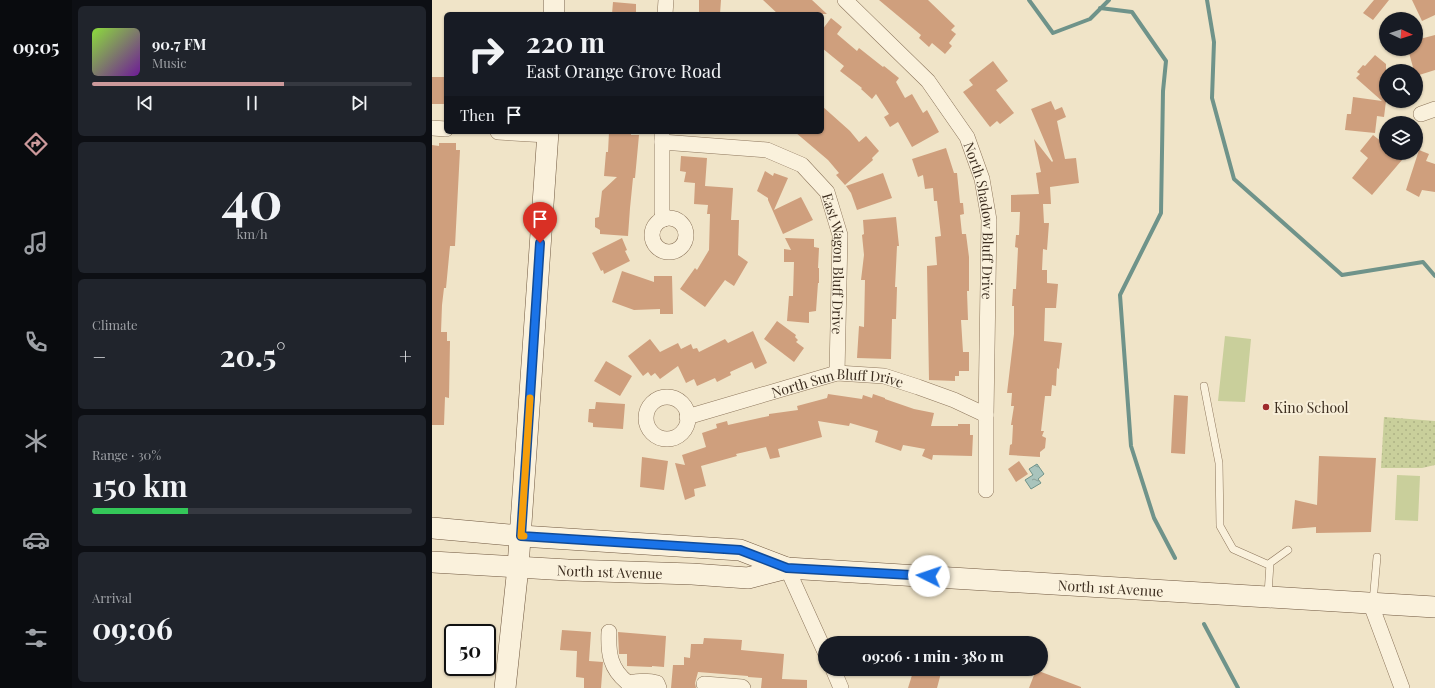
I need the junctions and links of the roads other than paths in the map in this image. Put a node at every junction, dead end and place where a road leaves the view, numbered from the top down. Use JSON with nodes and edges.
{"nodes":[{"id":1,"x":554,"y":0,"type":"edge"},
{"id":2,"x":666,"y":0,"type":"edge"},
{"id":3,"x":845,"y":0,"type":"edge"},
{"id":4,"x":554,"y":12,"type":"edge"},
{"id":5,"x":665,"y":12,"type":"edge"},
{"id":6,"x":432,"y":128,"type":"edge"},
{"id":7,"x":444,"y":129,"type":"edge"},
{"id":8,"x":548,"y":134,"type":"edge"},
{"id":9,"x":662,"y":137,"type":"edge"},
{"id":10,"x":664,"y":219,"type":"dead end"},
{"id":11,"x":838,"y":373,"type":"junction"},
{"id":12,"x":1204,"y":386,"type":"dead end"},
{"id":13,"x":986,"y":415,"type":"junction"},
{"id":14,"x":687,"y":417,"type":"dead end"},
{"id":15,"x":986,"y":490,"type":"dead end"},
{"id":16,"x":432,"y":528,"type":"edge"},
{"id":17,"x":521,"y":536,"type":"junction"},
{"id":18,"x":1288,"y":550,"type":"dead end"},
{"id":19,"x":1377,"y":557,"type":"dead end"},
{"id":20,"x":432,"y":562,"type":"edge"},
{"id":21,"x":1269,"y":565,"type":"junction"},
{"id":22,"x":518,"y":568,"type":"junction"},
{"id":23,"x":787,"y":568,"type":"junction"},
{"id":24,"x":1267,"y":597,"type":"junction"},
{"id":25,"x":1372,"y":602,"type":"junction"},
{"id":26,"x":1435,"y":607,"type":"edge"},
{"id":27,"x":609,"y":632,"type":"dead end"},
{"id":28,"x":818,"y":637,"type":"edge"},
{"id":29,"x":836,"y":676,"type":"edge"},
{"id":30,"x":704,"y":684,"type":"dead end"},
{"id":31,"x":628,"y":686,"type":"edge"},
{"id":32,"x":726,"y":687,"type":"edge"},
{"id":33,"x":505,"y":688,"type":"edge"},
{"id":34,"x":659,"y":688,"type":"edge"},
{"id":35,"x":743,"y":688,"type":"edge"},
{"id":36,"x":842,"y":688,"type":"edge"},
{"id":37,"x":1402,"y":688,"type":"edge"}],
"edges":[{"from":1,"to":4,"type":"main road"},
{"from":2,"to":5,"type":"street"},
{"from":3,"to":13,"type":"street","name":"North Shadow Bluff Drive"},
{"from":6,"to":7,"type":"street"},
{"from":8,"to":17,"type":"main road"},
{"from":9,"to":10,"type":"street"},
{"from":9,"to":11,"type":"street","name":"East Wagon Bluff Drive"},
{"from":11,"to":13,"type":"street","name":"North Sun Bluff Drive"},
{"from":11,"to":14,"type":"street","name":"North Sun Bluff Drive"},
{"from":12,"to":21,"type":"lane"},
{"from":13,"to":15,"type":"street","name":"North Shadow Bluff Drive"},
{"from":16,"to":17,"type":"main road","name":"North 1st Avenue"},
{"from":17,"to":22,"type":"main road"},
{"from":17,"to":23,"type":"main road","name":"North 1st Avenue"},
{"from":18,"to":21,"type":"lane"},
{"from":19,"to":25,"type":"lane"},
{"from":20,"to":22,"type":"main road","name":"North 1st Avenue"},
{"from":21,"to":24,"type":"lane"},
{"from":22,"to":23,"type":"main road","name":"North 1st Avenue"},
{"from":22,"to":33,"type":"main road"},
{"from":23,"to":24,"type":"main road","name":"North 1st Avenue"},
{"from":23,"to":28,"type":"street"},
{"from":24,"to":25,"type":"main road","name":"North 1st Avenue"},
{"from":25,"to":26,"type":"main road","name":"North 1st Avenue"},
{"from":25,"to":37,"type":"street"},
{"from":27,"to":31,"type":"street"},
{"from":29,"to":36,"type":"street"},
{"from":30,"to":32,"type":"street"},
{"from":31,"to":34,"type":"street"},
{"from":32,"to":35,"type":"street"}]}
